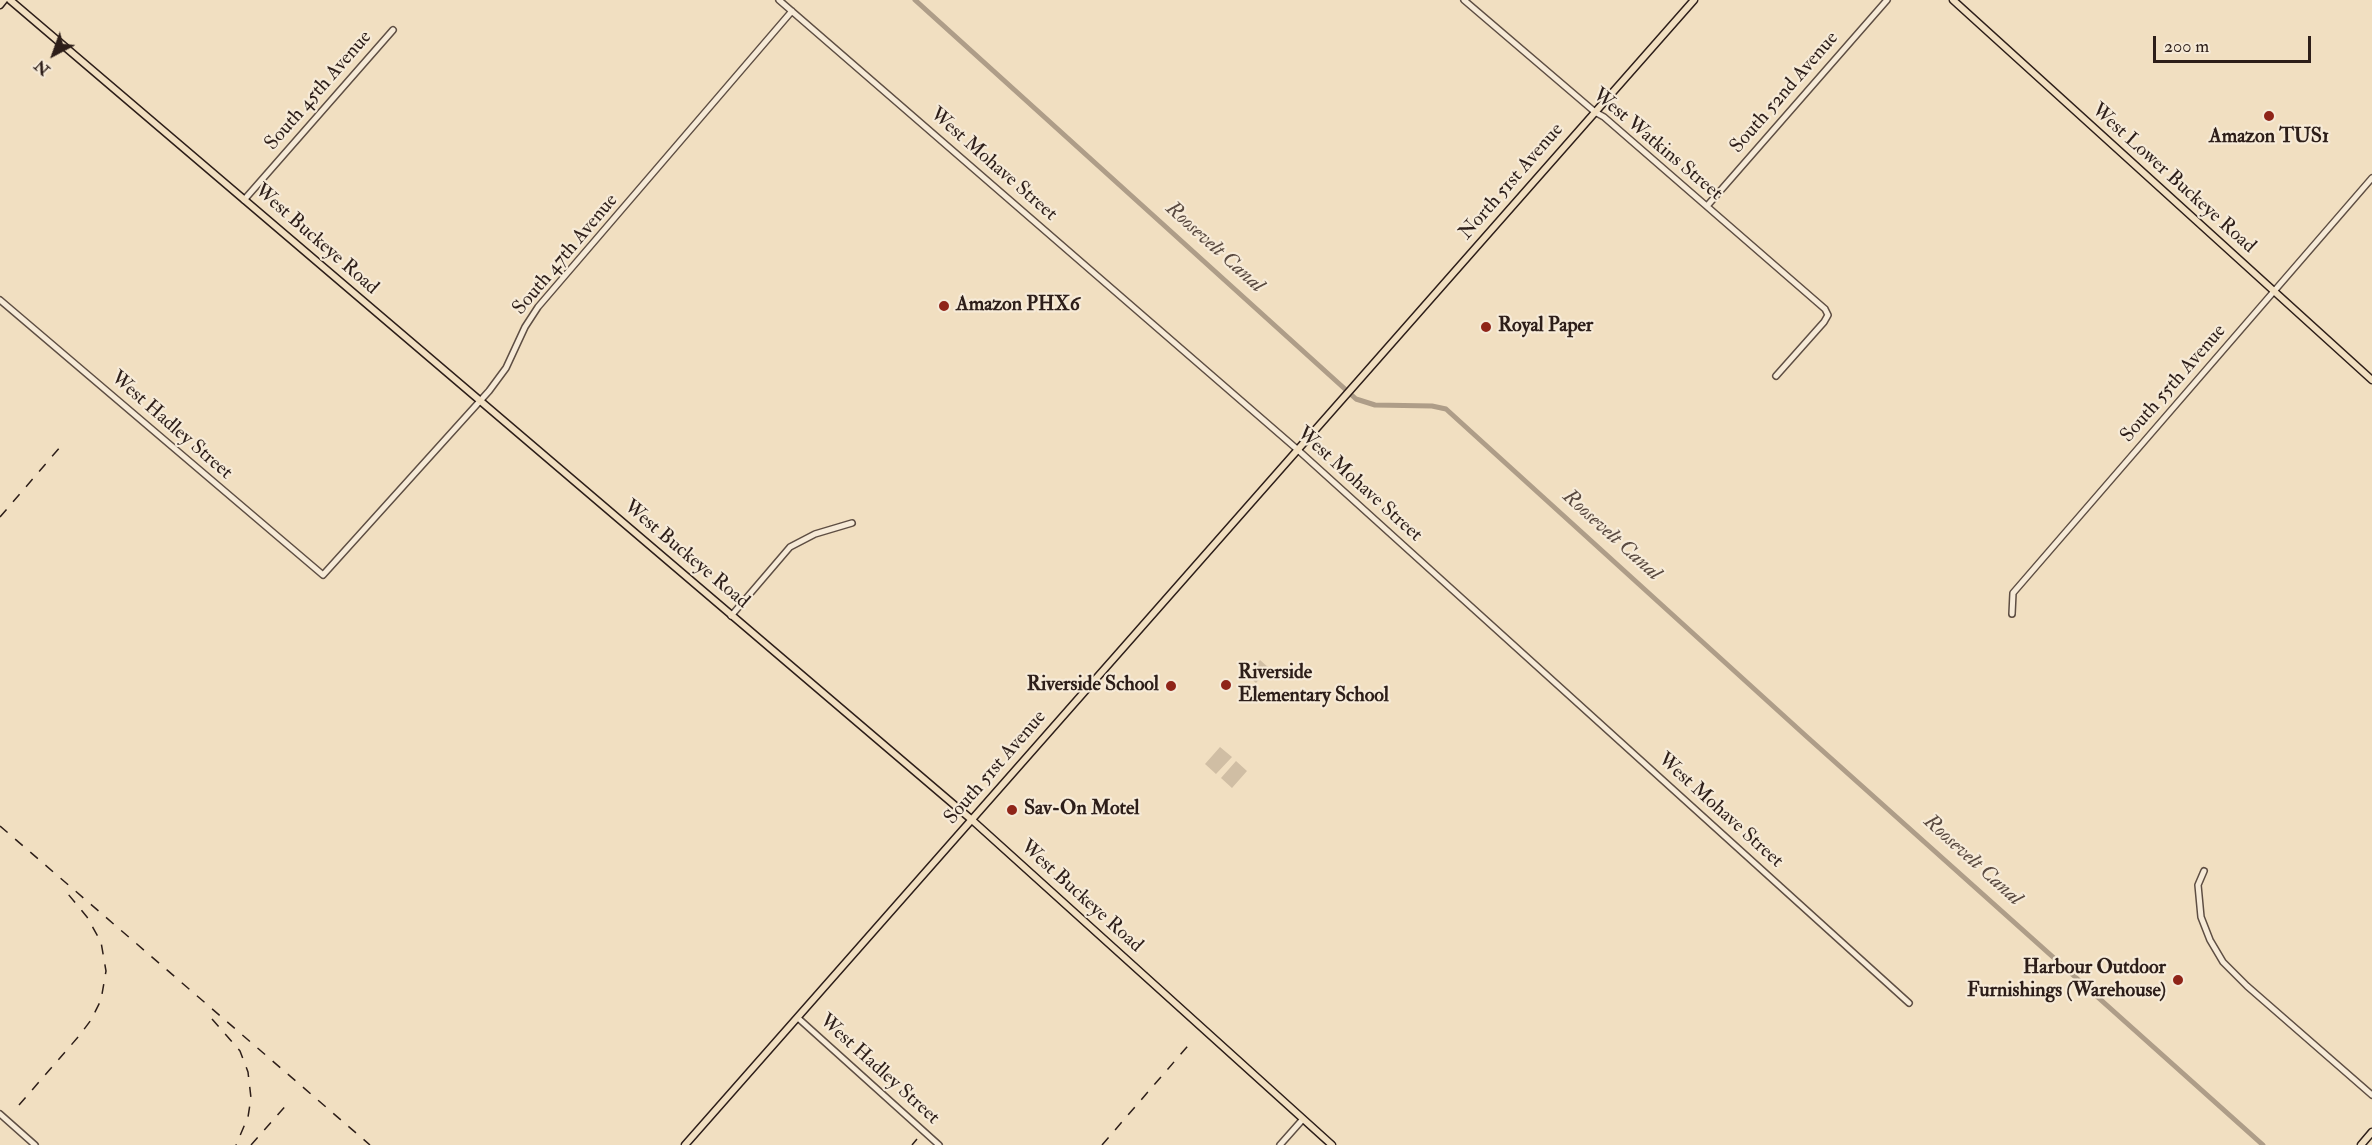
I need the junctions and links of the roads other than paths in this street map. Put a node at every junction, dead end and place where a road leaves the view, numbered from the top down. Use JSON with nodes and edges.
{"nodes":[{"id":1,"x":4,"y":0,"type":"edge"},
{"id":2,"x":10,"y":0,"type":"edge"},
{"id":3,"x":779,"y":0,"type":"edge"},
{"id":4,"x":1464,"y":0,"type":"edge"},
{"id":5,"x":1477,"y":0,"type":"edge"},
{"id":6,"x":1694,"y":0,"type":"edge"},
{"id":7,"x":1887,"y":0,"type":"edge"},
{"id":8,"x":1953,"y":0,"type":"edge"},
{"id":9,"x":0,"y":5,"type":"edge"},
{"id":10,"x":1472,"y":7,"type":"junction"},
{"id":11,"x":792,"y":11,"type":"junction"},
{"id":12,"x":393,"y":30,"type":"dead end"},
{"id":13,"x":1595,"y":112,"type":"junction"},
{"id":14,"x":2372,"y":178,"type":"edge"},
{"id":15,"x":244,"y":200,"type":"junction"},
{"id":16,"x":1707,"y":206,"type":"junction"},
{"id":17,"x":2274,"y":291,"type":"junction"},
{"id":18,"x":0,"y":300,"type":"edge"},
{"id":19,"x":1776,"y":376,"type":"dead end"},
{"id":20,"x":2372,"y":380,"type":"edge"},
{"id":21,"x":1354,"y":385,"type":"joint"},
{"id":22,"x":480,"y":402,"type":"junction"},
{"id":23,"x":1298,"y":450,"type":"junction"},
{"id":24,"x":852,"y":523,"type":"dead end"},
{"id":25,"x":323,"y":575,"type":"joint"},
{"id":26,"x":2012,"y":614,"type":"dead end"},
{"id":27,"x":731,"y":616,"type":"junction"},
{"id":28,"x":972,"y":820,"type":"junction"},
{"id":29,"x":2205,"y":871,"type":"dead end"},
{"id":30,"x":1909,"y":1003,"type":"dead end"},
{"id":31,"x":798,"y":1018,"type":"junction"},
{"id":32,"x":2372,"y":1095,"type":"edge"},
{"id":33,"x":0,"y":1114,"type":"edge"},
{"id":34,"x":1303,"y":1119,"type":"junction"},
{"id":35,"x":2372,"y":1132,"type":"edge"},
{"id":36,"x":35,"y":1145,"type":"edge"},
{"id":37,"x":685,"y":1145,"type":"edge"},
{"id":38,"x":939,"y":1145,"type":"edge"},
{"id":39,"x":1281,"y":1145,"type":"edge"},
{"id":40,"x":1332,"y":1145,"type":"edge"},
{"id":41,"x":2361,"y":1145,"type":"edge"}],
"edges":[{"from":1,"to":9,"type":"main road"},
{"from":2,"to":15,"type":"main road","name":"West Buckeye Road"},
{"from":3,"to":11,"type":"street","name":"West Mohave Street"},
{"from":4,"to":10,"type":"street","name":"West Watkins Street"},
{"from":5,"to":10,"type":"street"},
{"from":6,"to":13,"type":"main road","name":"North 51st Avenue"},
{"from":7,"to":16,"type":"street","name":"South 52nd Avenue"},
{"from":8,"to":17,"type":"main road","name":"West Lower Buckeye Road"},
{"from":10,"to":13,"type":"street","name":"West Watkins Street"},
{"from":11,"to":22,"type":"street","name":"South 47th Avenue"},
{"from":11,"to":23,"type":"street","name":"West Mohave Street"},
{"from":12,"to":15,"type":"street","name":"South 45th Avenue"},
{"from":13,"to":16,"type":"street","name":"West Watkins Street"},
{"from":13,"to":21,"type":"main road","name":"North 51st Avenue"},
{"from":14,"to":17,"type":"street","name":"South 55th Avenue"},
{"from":15,"to":22,"type":"main road","name":"West Buckeye Road"},
{"from":16,"to":19,"type":"street","name":"West Watkins Street"},
{"from":17,"to":20,"type":"main road","name":"West Lower Buckeye Road"},
{"from":17,"to":26,"type":"street","name":"South 55th Avenue"},
{"from":18,"to":25,"type":"street","name":"West Hadley Street"},
{"from":21,"to":23,"type":"main road","name":"South 51st Avenue"},
{"from":22,"to":25,"type":"street","name":"South 47th Avenue"},
{"from":22,"to":27,"type":"main road","name":"West Buckeye Road"},
{"from":23,"to":28,"type":"main road","name":"South 51st Avenue"},
{"from":23,"to":30,"type":"street","name":"West Mohave Street"},
{"from":24,"to":27,"type":"street"},
{"from":27,"to":28,"type":"main road","name":"West Buckeye Road"},
{"from":28,"to":31,"type":"main road","name":"South 51st Avenue"},
{"from":28,"to":34,"type":"main road","name":"West Buckeye Road"},
{"from":29,"to":32,"type":"street"},
{"from":31,"to":37,"type":"main road","name":"South 51st Avenue"},
{"from":31,"to":38,"type":"street","name":"West Hadley Street"},
{"from":33,"to":36,"type":"street"},
{"from":34,"to":39,"type":"street"},
{"from":34,"to":40,"type":"main road","name":"West Buckeye Road"},
{"from":35,"to":41,"type":"main road"}]}
